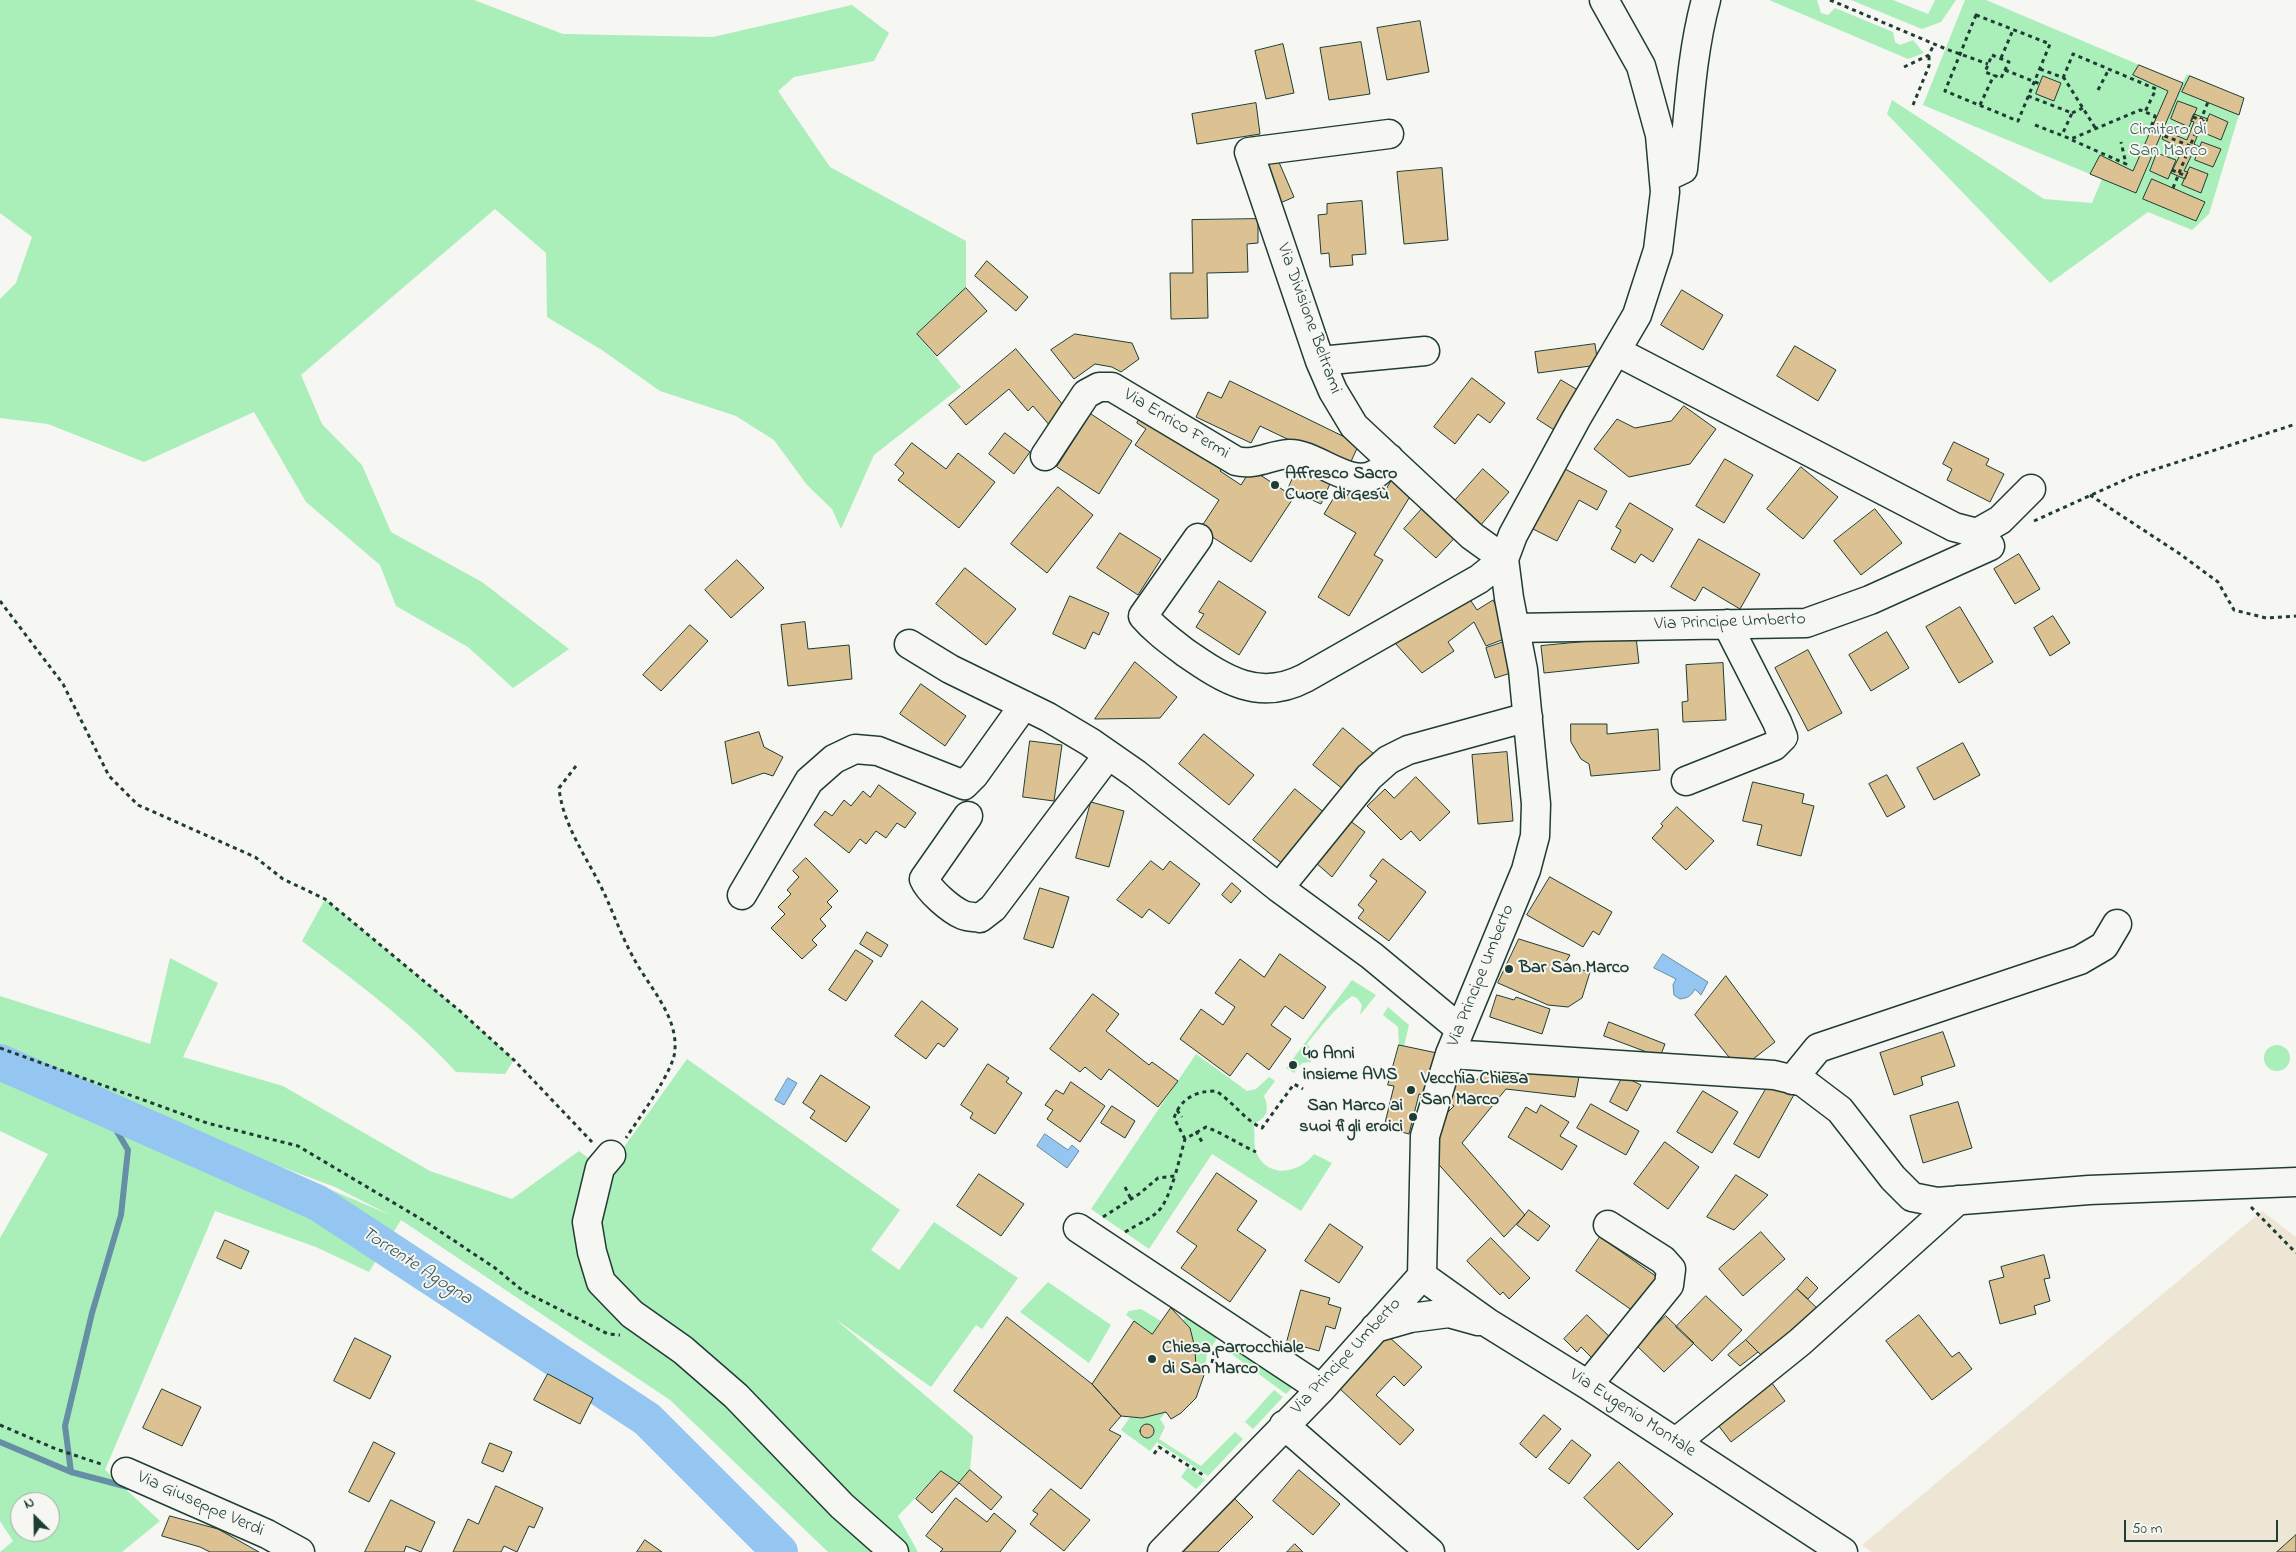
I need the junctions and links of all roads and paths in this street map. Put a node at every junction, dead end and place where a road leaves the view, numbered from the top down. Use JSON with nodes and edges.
{"nodes":[{"id":1,"x":1604,"y":0,"type":"edge"},
{"id":2,"x":1706,"y":0,"type":"edge"},
{"id":3,"x":1830,"y":0,"type":"edge"},
{"id":4,"x":2013,"y":30,"type":"junction"},
{"id":5,"x":1934,"y":44,"type":"junction"},
{"id":6,"x":1960,"y":54,"type":"junction"},
{"id":7,"x":1929,"y":55,"type":"junction"},
{"id":8,"x":2000,"y":58,"type":"junction"},
{"id":9,"x":1988,"y":64,"type":"junction"},
{"id":10,"x":1904,"y":67,"type":"dead end"},
{"id":11,"x":2040,"y":69,"type":"junction"},
{"id":12,"x":2109,"y":69,"type":"junction"},
{"id":13,"x":2005,"y":70,"type":"junction"},
{"id":14,"x":1994,"y":75,"type":"junction"},
{"id":15,"x":2062,"y":78,"type":"junction"},
{"id":16,"x":2034,"y":81,"type":"junction"},
{"id":17,"x":2040,"y":84,"type":"dead end"},
{"id":18,"x":2098,"y":90,"type":"dead end"},
{"id":19,"x":2028,"y":96,"type":"junction"},
{"id":20,"x":2208,"y":102,"type":"dead end"},
{"id":21,"x":1913,"y":105,"type":"dead end"},
{"id":22,"x":1980,"y":105,"type":"junction"},
{"id":23,"x":2083,"y":108,"type":"junction"},
{"id":24,"x":2146,"y":112,"type":"junction"},
{"id":25,"x":2072,"y":113,"type":"junction"},
{"id":26,"x":2193,"y":117,"type":"dead end"},
{"id":27,"x":2200,"y":120,"type":"junction"},
{"id":28,"x":2206,"y":122,"type":"dead end"},
{"id":29,"x":2035,"y":125,"type":"dead end"},
{"id":30,"x":2096,"y":128,"type":"junction"},
{"id":31,"x":1389,"y":134,"type":"dead end"},
{"id":32,"x":2062,"y":135,"type":"junction"},
{"id":33,"x":2071,"y":139,"type":"junction"},
{"id":34,"x":2121,"y":142,"type":"dead end"},
{"id":35,"x":2190,"y":146,"type":"junction"},
{"id":36,"x":2172,"y":170,"type":"dead end"},
{"id":37,"x":2179,"y":173,"type":"junction"},
{"id":38,"x":2186,"y":176,"type":"dead end"},
{"id":39,"x":1664,"y":178,"type":"junction"},
{"id":40,"x":2173,"y":188,"type":"dead end"},
{"id":41,"x":1425,"y":351,"type":"dead end"},
{"id":42,"x":1616,"y":351,"type":"junction"},
{"id":43,"x":1320,"y":361,"type":"junction"},
{"id":44,"x":2296,"y":424,"type":"edge"},
{"id":45,"x":1045,"y":456,"type":"dead end"},
{"id":46,"x":1389,"y":458,"type":"junction"},
{"id":47,"x":2031,"y":489,"type":"dead end"},
{"id":48,"x":2090,"y":495,"type":"junction"},
{"id":49,"x":2033,"y":522,"type":"dead end"},
{"id":50,"x":1198,"y":538,"type":"dead end"},
{"id":51,"x":1990,"y":546,"type":"dead end"},
{"id":52,"x":1504,"y":559,"type":"junction"},
{"id":53,"x":1,"y":603,"type":"edge"},
{"id":54,"x":2296,"y":616,"type":"edge"},
{"id":55,"x":1727,"y":624,"type":"junction"},
{"id":56,"x":1515,"y":628,"type":"junction"},
{"id":57,"x":909,"y":644,"type":"dead end"},
{"id":58,"x":1024,"y":705,"type":"junction"},
{"id":59,"x":1528,"y":718,"type":"junction"},
{"id":60,"x":1108,"y":755,"type":"junction"},
{"id":61,"x":576,"y":766,"type":"dead end"},
{"id":62,"x":1686,"y":781,"type":"dead end"},
{"id":63,"x":968,"y":816,"type":"dead end"},
{"id":64,"x":1279,"y":888,"type":"junction"},
{"id":65,"x":742,"y":895,"type":"dead end"},
{"id":66,"x":2117,"y":924,"type":"dead end"},
{"id":67,"x":1455,"y":1041,"type":"junction"},
{"id":68,"x":0,"y":1048,"type":"edge"},
{"id":69,"x":1792,"y":1080,"type":"junction"},
{"id":70,"x":1303,"y":1089,"type":"dead end"},
{"id":71,"x":1177,"y":1110,"type":"junction"},
{"id":72,"x":1182,"y":1117,"type":"dead end"},
{"id":73,"x":1196,"y":1131,"type":"junction"},
{"id":74,"x":1185,"y":1139,"type":"junction"},
{"id":75,"x":1202,"y":1142,"type":"dead end"},
{"id":76,"x":1256,"y":1152,"type":"dead end"},
{"id":77,"x":611,"y":1155,"type":"junction"},
{"id":78,"x":1175,"y":1176,"type":"junction"},
{"id":79,"x":2296,"y":1182,"type":"edge"},
{"id":80,"x":1125,"y":1187,"type":"dead end"},
{"id":81,"x":1131,"y":1199,"type":"junction"},
{"id":82,"x":1958,"y":1200,"type":"junction"},
{"id":83,"x":2250,"y":1206,"type":"dead end"},
{"id":84,"x":1103,"y":1217,"type":"dead end"},
{"id":85,"x":1608,"y":1225,"type":"dead end"},
{"id":86,"x":1078,"y":1228,"type":"dead end"},
{"id":87,"x":1125,"y":1232,"type":"dead end"},
{"id":88,"x":2296,"y":1253,"type":"edge"},
{"id":89,"x":1422,"y":1276,"type":"junction"},
{"id":90,"x":1488,"y":1323,"type":"junction"},
{"id":91,"x":1375,"y":1328,"type":"junction"},
{"id":92,"x":628,"y":1336,"type":"dead end"},
{"id":93,"x":1588,"y":1385,"type":"junction"},
{"id":94,"x":1320,"y":1390,"type":"junction"},
{"id":95,"x":0,"y":1425,"type":"edge"},
{"id":96,"x":1284,"y":1426,"type":"junction"},
{"id":97,"x":1676,"y":1442,"type":"junction"},
{"id":98,"x":1154,"y":1454,"type":"dead end"},
{"id":99,"x":79,"y":1456,"type":"dead end"},
{"id":100,"x":126,"y":1472,"type":"dead end"},
{"id":101,"x":1210,"y":1480,"type":"dead end"},
{"id":102,"x":300,"y":1552,"type":"edge"},
{"id":103,"x":894,"y":1552,"type":"edge"},
{"id":104,"x":1162,"y":1552,"type":"edge"},
{"id":105,"x":1430,"y":1552,"type":"edge"},
{"id":106,"x":1843,"y":1552,"type":"edge"}],
"edges":[{"from":1,"to":39,"type":"street"},
{"from":2,"to":39,"type":"street"},
{"from":3,"to":5,"type":"path"},
{"from":4,"to":6,"type":"path"},
{"from":4,"to":8,"type":"path"},
{"from":4,"to":11,"type":"path"},
{"from":5,"to":6,"type":"path"},
{"from":5,"to":7,"type":"path"},
{"from":6,"to":9,"type":"path"},
{"from":6,"to":22,"type":"path"},
{"from":7,"to":10,"type":"path"},
{"from":7,"to":21,"type":"path"},
{"from":8,"to":9,"type":"path"},
{"from":8,"to":13,"type":"path"},
{"from":9,"to":14,"type":"path"},
{"from":11,"to":15,"type":"path"},
{"from":11,"to":16,"type":"path"},
{"from":12,"to":15,"type":"path"},
{"from":12,"to":18,"type":"path"},
{"from":12,"to":24,"type":"path"},
{"from":13,"to":14,"type":"path"},
{"from":13,"to":16,"type":"path"},
{"from":14,"to":22,"type":"path"},
{"from":15,"to":23,"type":"path"},
{"from":16,"to":17,"type":"path"},
{"from":16,"to":19,"type":"path"},
{"from":19,"to":22,"type":"path"},
{"from":19,"to":25,"type":"path"},
{"from":20,"to":27,"type":"path"},
{"from":23,"to":25,"type":"path"},
{"from":23,"to":30,"type":"path"},
{"from":24,"to":30,"type":"path"},
{"from":24,"to":35,"type":"path"},
{"from":25,"to":32,"type":"path"},
{"from":26,"to":27,"type":"path"},
{"from":27,"to":28,"type":"path"},
{"from":27,"to":35,"type":"path"},
{"from":29,"to":32,"type":"path"},
{"from":30,"to":33,"type":"path"},
{"from":31,"to":43,"type":"street","name":"Via Divisione Beltrami"},
{"from":32,"to":33,"type":"path"},
{"from":33,"to":34,"type":"path"},
{"from":35,"to":37,"type":"path"},
{"from":36,"to":37,"type":"path"},
{"from":37,"to":38,"type":"path"},
{"from":37,"to":40,"type":"path"},
{"from":39,"to":42,"type":"street"},
{"from":41,"to":43,"type":"street"},
{"from":42,"to":47,"type":"street"},
{"from":42,"to":52,"type":"street"},
{"from":43,"to":46,"type":"street","name":"Via Divisione Beltrami"},
{"from":44,"to":48,"type":"path"},
{"from":45,"to":46,"type":"street","name":"Via Enrico Fermi"},
{"from":46,"to":52,"type":"street","name":"Via Divisione Beltrami"},
{"from":48,"to":49,"type":"path"},
{"from":48,"to":54,"type":"path"},
{"from":50,"to":52,"type":"street"},
{"from":51,"to":55,"type":"street","name":"Via Principe Umberto"},
{"from":52,"to":56,"type":"street","name":"Via Principe Umberto"},
{"from":53,"to":77,"type":"path"},
{"from":55,"to":56,"type":"street","name":"Via Principe Umberto"},
{"from":55,"to":62,"type":"street"},
{"from":56,"to":59,"type":"street","name":"Via Principe Umberto"},
{"from":57,"to":58,"type":"street"},
{"from":58,"to":60,"type":"street"},
{"from":58,"to":65,"type":"street"},
{"from":59,"to":64,"type":"street"},
{"from":59,"to":67,"type":"street","name":"Via Principe Umberto"},
{"from":60,"to":63,"type":"street"},
{"from":60,"to":64,"type":"street"},
{"from":61,"to":77,"type":"path"},
{"from":64,"to":67,"type":"street"},
{"from":66,"to":69,"type":"street"},
{"from":67,"to":69,"type":"street"},
{"from":67,"to":89,"type":"street","name":"Via Principe Umberto"},
{"from":68,"to":92,"type":"path"},
{"from":69,"to":82,"type":"street"},
{"from":70,"to":71,"type":"path"},
{"from":71,"to":72,"type":"path"},
{"from":71,"to":74,"type":"path"},
{"from":73,"to":74,"type":"path"},
{"from":73,"to":75,"type":"path"},
{"from":73,"to":76,"type":"path"},
{"from":74,"to":78,"type":"path"},
{"from":77,"to":103,"type":"street"},
{"from":78,"to":81,"type":"path"},
{"from":78,"to":87,"type":"path"},
{"from":79,"to":82,"type":"street"},
{"from":80,"to":81,"type":"path"},
{"from":81,"to":84,"type":"path"},
{"from":82,"to":97,"type":"street"},
{"from":83,"to":88,"type":"path"},
{"from":85,"to":93,"type":"street"},
{"from":86,"to":94,"type":"street"},
{"from":89,"to":90,"type":"street","name":"Via Eugenio Montale"},
{"from":89,"to":91,"type":"street","name":"Via Principe Umberto"},
{"from":90,"to":91,"type":"street"},
{"from":90,"to":93,"type":"street","name":"Via Eugenio Montale"},
{"from":91,"to":94,"type":"street","name":"Via Principe Umberto"},
{"from":93,"to":97,"type":"street","name":"Via Eugenio Montale"},
{"from":94,"to":96,"type":"street","name":"Via Principe Umberto"},
{"from":95,"to":99,"type":"path"},
{"from":96,"to":104,"type":"street","name":"Via Principe Umberto"},
{"from":96,"to":105,"type":"street"},
{"from":97,"to":106,"type":"street","name":"Via Eugenio Montale"},
{"from":98,"to":101,"type":"path"},
{"from":100,"to":102,"type":"street","name":"Via Giuseppe Verdi"}]}
